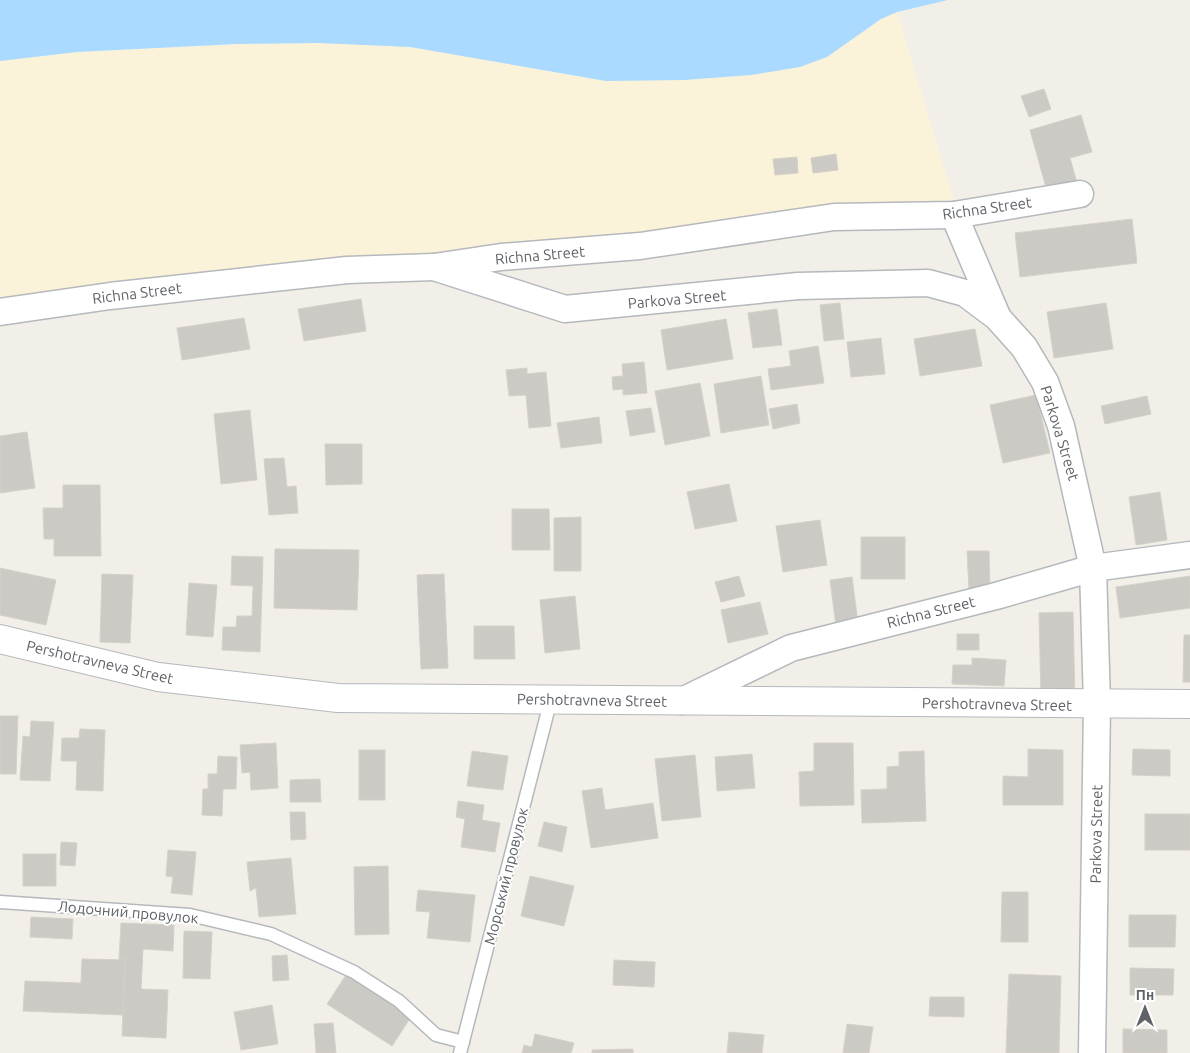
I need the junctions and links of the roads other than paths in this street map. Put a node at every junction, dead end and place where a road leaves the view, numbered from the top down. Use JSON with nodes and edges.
{"nodes":[{"id":1,"x":1080,"y":194,"type":"dead end"},
{"id":2,"x":954,"y":214,"type":"junction"},
{"id":3,"x":434,"y":268,"type":"junction"},
{"id":4,"x":0,"y":312,"type":"edge"},
{"id":5,"x":997,"y":317,"type":"junction"},
{"id":6,"x":1190,"y":555,"type":"edge"},
{"id":7,"x":1093,"y":568,"type":"junction"},
{"id":8,"x":0,"y":639,"type":"edge"},
{"id":9,"x":551,"y":699,"type":"junction"},
{"id":10,"x":682,"y":701,"type":"junction"},
{"id":11,"x":1097,"y":704,"type":"junction"},
{"id":12,"x":1190,"y":704,"type":"edge"},
{"id":13,"x":0,"y":902,"type":"edge"},
{"id":14,"x":462,"y":1048,"type":"edge"},
{"id":15,"x":1092,"y":1053,"type":"edge"}],
"edges":[{"from":1,"to":2,"type":"street","name":"Richna Street"},
{"from":2,"to":3,"type":"street","name":"Richna Street"},
{"from":2,"to":5,"type":"street"},
{"from":3,"to":4,"type":"street","name":"Richna Street"},
{"from":3,"to":5,"type":"street","name":"Parkova Street"},
{"from":5,"to":7,"type":"street","name":"Parkova Street"},
{"from":6,"to":7,"type":"street","name":"Richna Street"},
{"from":7,"to":10,"type":"street","name":"Richna Street"},
{"from":7,"to":11,"type":"street","name":"Parkova Street"},
{"from":8,"to":9,"type":"street","name":"Pershotravneva Street"},
{"from":9,"to":10,"type":"street","name":"Pershotravneva Street"},
{"from":9,"to":14,"type":"lane","name":"Морський провулок"},
{"from":10,"to":11,"type":"street","name":"Pershotravneva Street"},
{"from":11,"to":12,"type":"street","name":"Pershotravneva Street"},
{"from":11,"to":15,"type":"street","name":"Parkova Street"},
{"from":13,"to":14,"type":"lane","name":"Лодочний провулок"}]}
